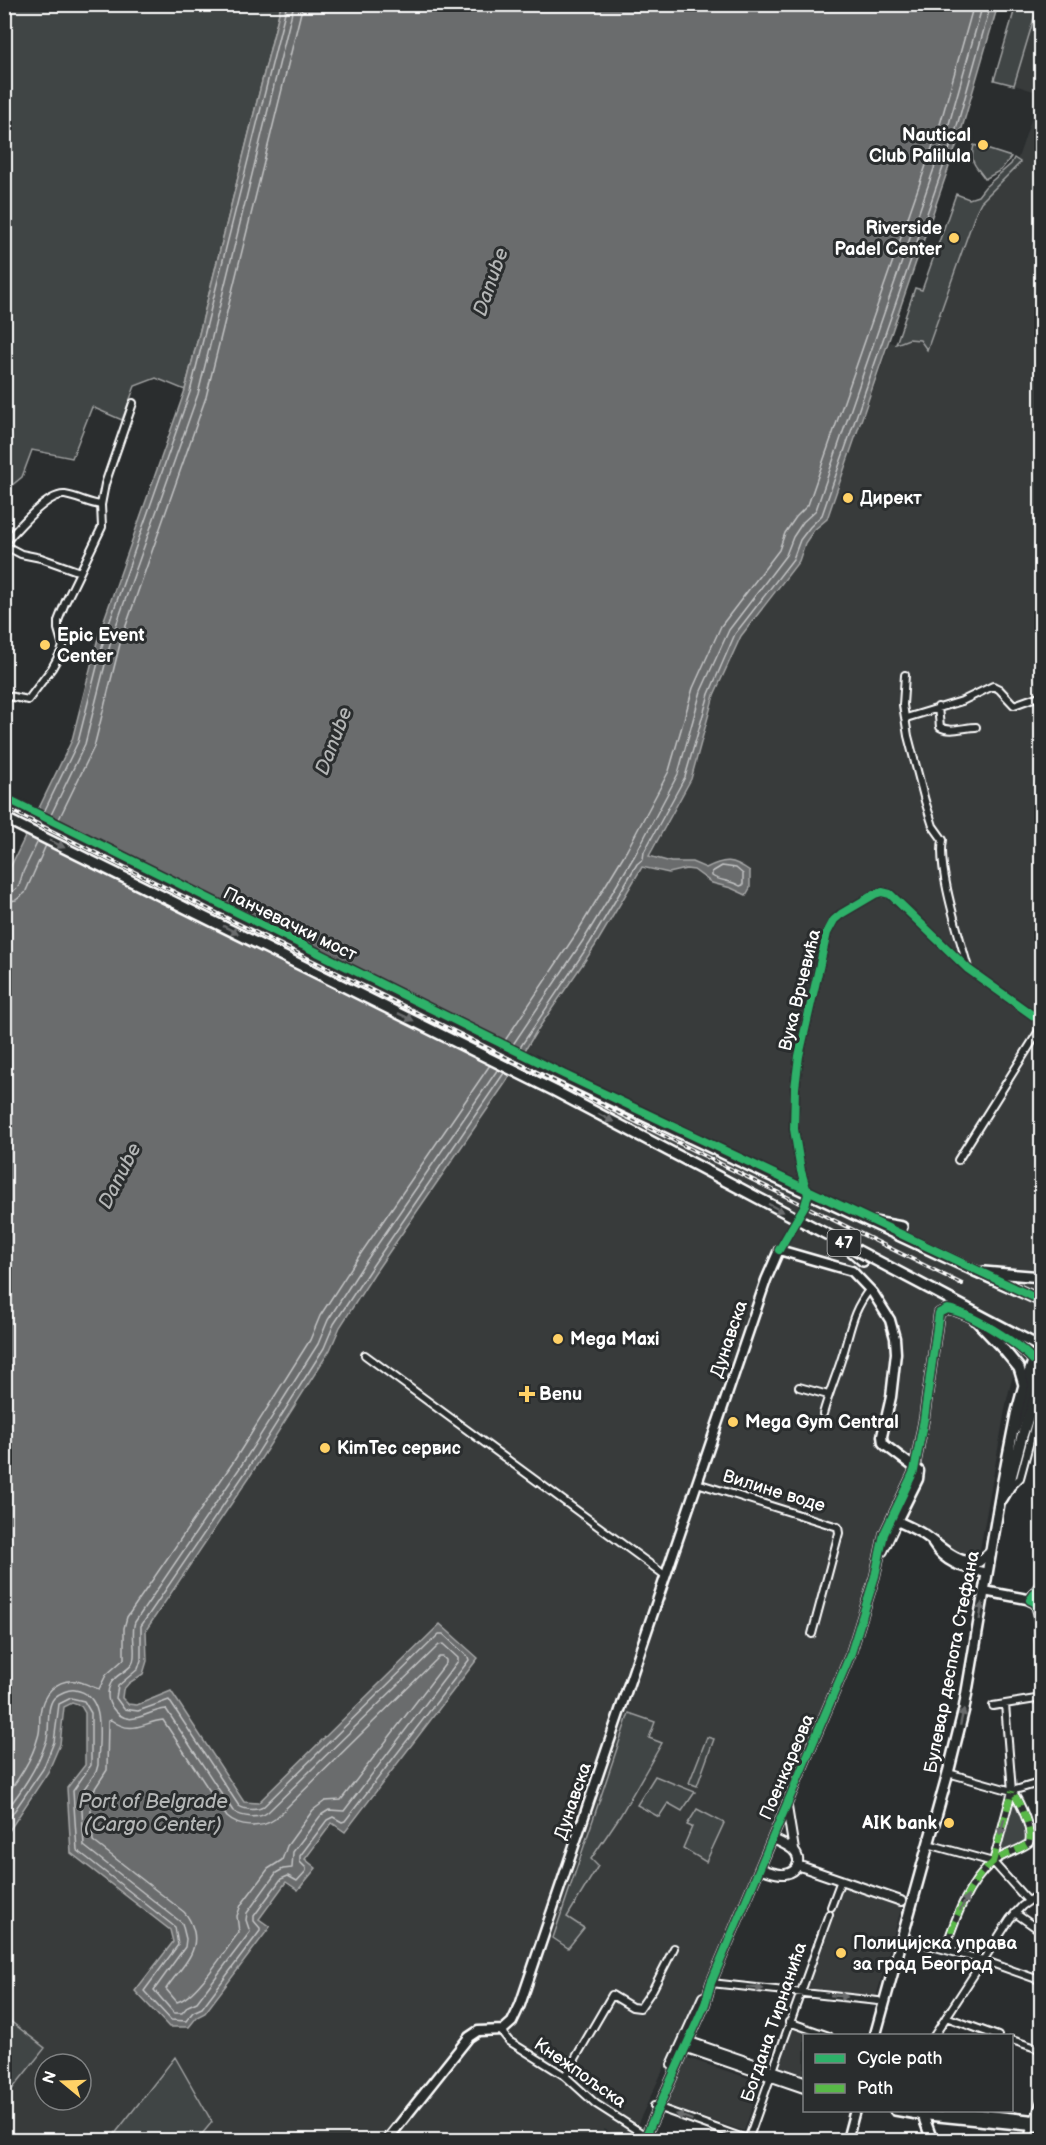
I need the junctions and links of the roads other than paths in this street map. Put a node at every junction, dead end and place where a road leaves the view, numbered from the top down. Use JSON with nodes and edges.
{"nodes":[{"id":1,"x":133,"y":403,"type":"dead end"},
{"id":2,"x":101,"y":506,"type":"junction"},
{"id":3,"x":4,"y":544,"type":"edge"},
{"id":4,"x":80,"y":573,"type":"junction"},
{"id":5,"x":905,"y":675,"type":"dead end"},
{"id":6,"x":4,"y":695,"type":"edge"},
{"id":7,"x":1041,"y":695,"type":"edge"},
{"id":8,"x":938,"y":707,"type":"junction"},
{"id":9,"x":906,"y":718,"type":"junction"},
{"id":10,"x":976,"y":727,"type":"dead end"},
{"id":11,"x":4,"y":801,"type":"edge"},
{"id":12,"x":4,"y":818,"type":"edge"},
{"id":13,"x":968,"y":969,"type":"junction"},
{"id":14,"x":1041,"y":1024,"type":"edge"},
{"id":15,"x":958,"y":1160,"type":"dead end"},
{"id":16,"x":866,"y":1220,"type":"junction"},
{"id":17,"x":902,"y":1227,"type":"dead end"},
{"id":18,"x":844,"y":1244,"type":"junction"},
{"id":19,"x":779,"y":1250,"type":"junction"},
{"id":20,"x":862,"y":1261,"type":"dead end"},
{"id":21,"x":975,"y":1271,"type":"junction"},
{"id":22,"x":1037,"y":1277,"type":"edge"},
{"id":23,"x":870,"y":1289,"type":"junction"},
{"id":24,"x":1041,"y":1301,"type":"edge"},
{"id":25,"x":963,"y":1307,"type":"junction"},
{"id":26,"x":1041,"y":1336,"type":"edge"},
{"id":27,"x":1012,"y":1342,"type":"junction"},
{"id":28,"x":1040,"y":1351,"type":"edge"},
{"id":29,"x":365,"y":1355,"type":"dead end"},
{"id":30,"x":1033,"y":1360,"type":"junction"},
{"id":31,"x":1041,"y":1375,"type":"edge"},
{"id":32,"x":1024,"y":1385,"type":"junction"},
{"id":33,"x":799,"y":1387,"type":"dead end"},
{"id":34,"x":828,"y":1395,"type":"junction"},
{"id":35,"x":1041,"y":1397,"type":"edge"},
{"id":36,"x":823,"y":1414,"type":"dead end"},
{"id":37,"x":1014,"y":1431,"type":"junction"},
{"id":38,"x":697,"y":1483,"type":"junction"},
{"id":39,"x":1008,"y":1489,"type":"junction"},
{"id":40,"x":999,"y":1503,"type":"junction"},
{"id":41,"x":897,"y":1521,"type":"junction"},
{"id":42,"x":932,"y":1541,"type":"junction"},
{"id":43,"x":991,"y":1551,"type":"junction"},
{"id":44,"x":880,"y":1558,"type":"junction"},
{"id":45,"x":987,"y":1573,"type":"junction"},
{"id":46,"x":666,"y":1576,"type":"junction"},
{"id":47,"x":1041,"y":1583,"type":"edge"},
{"id":48,"x":984,"y":1591,"type":"junction"},
{"id":49,"x":1030,"y":1600,"type":"junction"},
{"id":50,"x":812,"y":1634,"type":"dead end"},
{"id":51,"x":1041,"y":1675,"type":"edge"},
{"id":52,"x":1041,"y":1698,"type":"edge"},
{"id":53,"x":1005,"y":1704,"type":"junction"},
{"id":54,"x":993,"y":1706,"type":"dead end"},
{"id":55,"x":948,"y":1773,"type":"junction"},
{"id":56,"x":1041,"y":1782,"type":"edge"},
{"id":57,"x":1012,"y":1791,"type":"junction"},
{"id":58,"x":787,"y":1807,"type":"junction"},
{"id":59,"x":773,"y":1839,"type":"junction"},
{"id":60,"x":928,"y":1844,"type":"junction"},
{"id":61,"x":794,"y":1850,"type":"junction"},
{"id":62,"x":993,"y":1862,"type":"junction"},
{"id":63,"x":797,"y":1865,"type":"junction"},
{"id":64,"x":761,"y":1869,"type":"junction"},
{"id":65,"x":841,"y":1880,"type":"junction"},
{"id":66,"x":1041,"y":1892,"type":"edge"},
{"id":67,"x":901,"y":1901,"type":"dead end"},
{"id":68,"x":1028,"y":1901,"type":"junction"},
{"id":69,"x":1015,"y":1913,"type":"junction"},
{"id":70,"x":1041,"y":1932,"type":"edge"},
{"id":71,"x":902,"y":1938,"type":"junction"},
{"id":72,"x":674,"y":1948,"type":"dead end"},
{"id":73,"x":945,"y":1949,"type":"junction"},
{"id":74,"x":983,"y":1960,"type":"junction"},
{"id":75,"x":1041,"y":1981,"type":"edge"},
{"id":76,"x":711,"y":1983,"type":"junction"},
{"id":77,"x":800,"y":1991,"type":"junction"},
{"id":78,"x":879,"y":2001,"type":"dead end"},
{"id":79,"x":946,"y":2017,"type":"junction"},
{"id":80,"x":789,"y":2022,"type":"junction"},
{"id":81,"x":501,"y":2031,"type":"junction"},
{"id":82,"x":823,"y":2034,"type":"edge"},
{"id":83,"x":876,"y":2034,"type":"edge"},
{"id":84,"x":935,"y":2034,"type":"edge"},
{"id":85,"x":993,"y":2034,"type":"edge"},
{"id":86,"x":1013,"y":2041,"type":"edge"},
{"id":87,"x":684,"y":2043,"type":"junction"},
{"id":88,"x":1041,"y":2050,"type":"edge"},
{"id":89,"x":772,"y":2074,"type":"junction"},
{"id":90,"x":565,"y":2076,"type":"junction"},
{"id":91,"x":803,"y":2081,"type":"edge"},
{"id":92,"x":803,"y":2088,"type":"edge"},
{"id":93,"x":1041,"y":2098,"type":"edge"},
{"id":94,"x":656,"y":2107,"type":"junction"},
{"id":95,"x":854,"y":2112,"type":"edge"},
{"id":96,"x":923,"y":2112,"type":"edge"},
{"id":97,"x":973,"y":2112,"type":"edge"},
{"id":98,"x":1037,"y":2123,"type":"edge"},
{"id":99,"x":642,"y":2138,"type":"edge"},
{"id":100,"x":387,"y":2140,"type":"edge"},
{"id":101,"x":748,"y":2140,"type":"edge"},
{"id":102,"x":847,"y":2140,"type":"edge"},
{"id":103,"x":932,"y":2140,"type":"edge"},
{"id":104,"x":1027,"y":2140,"type":"edge"}],
"edges":[{"from":1,"to":2,"type":"street"},
{"from":2,"to":3,"type":"street"},
{"from":2,"to":4,"type":"street"},
{"from":3,"to":4,"type":"street"},
{"from":4,"to":6,"type":"street"},
{"from":5,"to":9,"type":"street"},
{"from":7,"to":8,"type":"street"},
{"from":8,"to":9,"type":"street"},
{"from":8,"to":10,"type":"street"},
{"from":9,"to":13,"type":"street"},
{"from":11,"to":16,"type":"main road","name":"Панчевачки мост","number":"47","bridge":true},
{"from":12,"to":18,"type":"main road","name":"Панчевачки мост","number":"47","one_way":true,"bridge":true},
{"from":13,"to":14,"type":"street","name":"Вука Врчевића"},
{"from":13,"to":19,"type":"street","name":"Вука Врчевића"},
{"from":14,"to":15,"type":"street","name":"Вука Врчевића"},
{"from":16,"to":17,"type":"main road","bridge":true},
{"from":16,"to":21,"type":"main road","number":"47","bridge":true},
{"from":18,"to":20,"type":"main road","bridge":true},
{"from":18,"to":25,"type":"main road","number":"47","bridge":true},
{"from":19,"to":23,"type":"main road"},
{"from":19,"to":38,"type":"main road","name":"Дунавска"},
{"from":21,"to":22,"type":"main road"},
{"from":21,"to":24,"type":"main road","number":"47"},
{"from":23,"to":34,"type":"street"},
{"from":23,"to":41,"type":"main road","name":"Поенкареова","bridge":true},
{"from":25,"to":28,"type":"main road","number":"47","bridge":true},
{"from":25,"to":32,"type":"main road","bridge":true},
{"from":26,"to":28,"type":"main road","name":"Булевар деспота Стефана"},
{"from":27,"to":28,"type":"street"},
{"from":27,"to":30,"type":"street"},
{"from":27,"to":44,"type":"street","name":"Поенкареова"},
{"from":28,"to":30,"type":"main road","name":"Булевар деспота Стефана"},
{"from":28,"to":37,"type":"main road","name":"Булевар деспота Стефана"},
{"from":29,"to":46,"type":"street"},
{"from":30,"to":32,"type":"main road","name":"Булевар деспота Стефана"},
{"from":31,"to":39,"type":"main road"},
{"from":32,"to":37,"type":"main road","name":"Булевар деспота Стефана"},
{"from":33,"to":34,"type":"street"},
{"from":34,"to":36,"type":"street"},
{"from":35,"to":39,"type":"street"},
{"from":37,"to":40,"type":"main road","name":"Булевар деспота Стефана"},
{"from":38,"to":46,"type":"main road","name":"Дунавска"},
{"from":38,"to":50,"type":"street","name":"Вилине воде"},
{"from":39,"to":40,"type":"main road"},
{"from":40,"to":43,"type":"main road","name":"Булевар деспота Стефана"},
{"from":41,"to":42,"type":"main road"},
{"from":41,"to":44,"type":"street","name":"Поенкареова"},
{"from":42,"to":43,"type":"main road"},
{"from":42,"to":45,"type":"main road"},
{"from":43,"to":45,"type":"main road","name":"Булевар деспота Стефана"},
{"from":44,"to":58,"type":"street","name":"Поенкареова"},
{"from":45,"to":48,"type":"main road","name":"Булевар деспота Стефана"},
{"from":46,"to":81,"type":"main road","name":"Дунавска"},
{"from":47,"to":49,"type":"main road"},
{"from":48,"to":49,"type":"main road"},
{"from":55,"to":48,"type":"main road","name":"Булевар деспота Стефана","one_way":true},
{"from":49,"to":51,"type":"main road"},
{"from":52,"to":53,"type":"street"},
{"from":53,"to":54,"type":"street"},
{"from":53,"to":57,"type":"street"},
{"from":55,"to":57,"type":"street"},
{"from":55,"to":60,"type":"main road","name":"Булевар деспота Стефана"},
{"from":56,"to":57,"type":"street"},
{"from":57,"to":62,"type":"street","one_way":true},
{"from":57,"to":62,"type":"street"},
{"from":58,"to":59,"type":"street","name":"Поенкареова"},
{"from":58,"to":61,"type":"street"},
{"from":59,"to":61,"type":"street","name":"Поенкареова"},
{"from":59,"to":64,"type":"street","name":"Поенкареова"},
{"from":60,"to":62,"type":"street"},
{"from":60,"to":71,"type":"main road","name":"Булевар деспота Стефана"},
{"from":61,"to":63,"type":"street"},
{"from":62,"to":68,"type":"street"},
{"from":73,"to":62,"type":"street","one_way":true},
{"from":63,"to":64,"type":"street"},
{"from":63,"to":65,"type":"street"},
{"from":64,"to":76,"type":"street","name":"Поенкареова"},
{"from":65,"to":67,"type":"street"},
{"from":65,"to":77,"type":"street","name":"Богдана Тирнанића"},
{"from":66,"to":68,"type":"street"},
{"from":68,"to":69,"type":"street"},
{"from":69,"to":70,"type":"street"},
{"from":69,"to":74,"type":"street"},
{"from":71,"to":73,"type":"street"},
{"from":71,"to":83,"type":"main road","name":"Булевар деспота Стефана"},
{"from":72,"to":90,"type":"street"},
{"from":73,"to":74,"type":"street"},
{"from":74,"to":75,"type":"street"},
{"from":74,"to":79,"type":"street"},
{"from":76,"to":77,"type":"street","one_way":true},
{"from":76,"to":87,"type":"street","name":"Поенкареова"},
{"from":77,"to":78,"type":"street","one_way":true},
{"from":77,"to":80,"type":"street","name":"Богдана Тирнанића"},
{"from":79,"to":84,"type":"street"},
{"from":79,"to":85,"type":"street"},
{"from":80,"to":82,"type":"street"},
{"from":80,"to":89,"type":"street","name":"Богдана Тирнанића"},
{"from":81,"to":90,"type":"street","name":"Кнежпољска"},
{"from":81,"to":100,"type":"main road"},
{"from":86,"to":88,"type":"street"},
{"from":87,"to":89,"type":"street"},
{"from":87,"to":94,"type":"street","name":"Поенкареова"},
{"from":89,"to":91,"type":"street"},
{"from":89,"to":92,"type":"street"},
{"from":89,"to":101,"type":"street","name":"Богдана Тирнанића"},
{"from":90,"to":99,"type":"street","name":"Кнежпољска"},
{"from":93,"to":98,"type":"street"},
{"from":94,"to":99,"type":"street","name":"Поенкареова"},
{"from":101,"to":94,"type":"street","one_way":true},
{"from":95,"to":102,"type":"main road"},
{"from":96,"to":98,"type":"main road"},
{"from":96,"to":103,"type":"main road"},
{"from":97,"to":98,"type":"main road"},
{"from":98,"to":104,"type":"street"}]}
